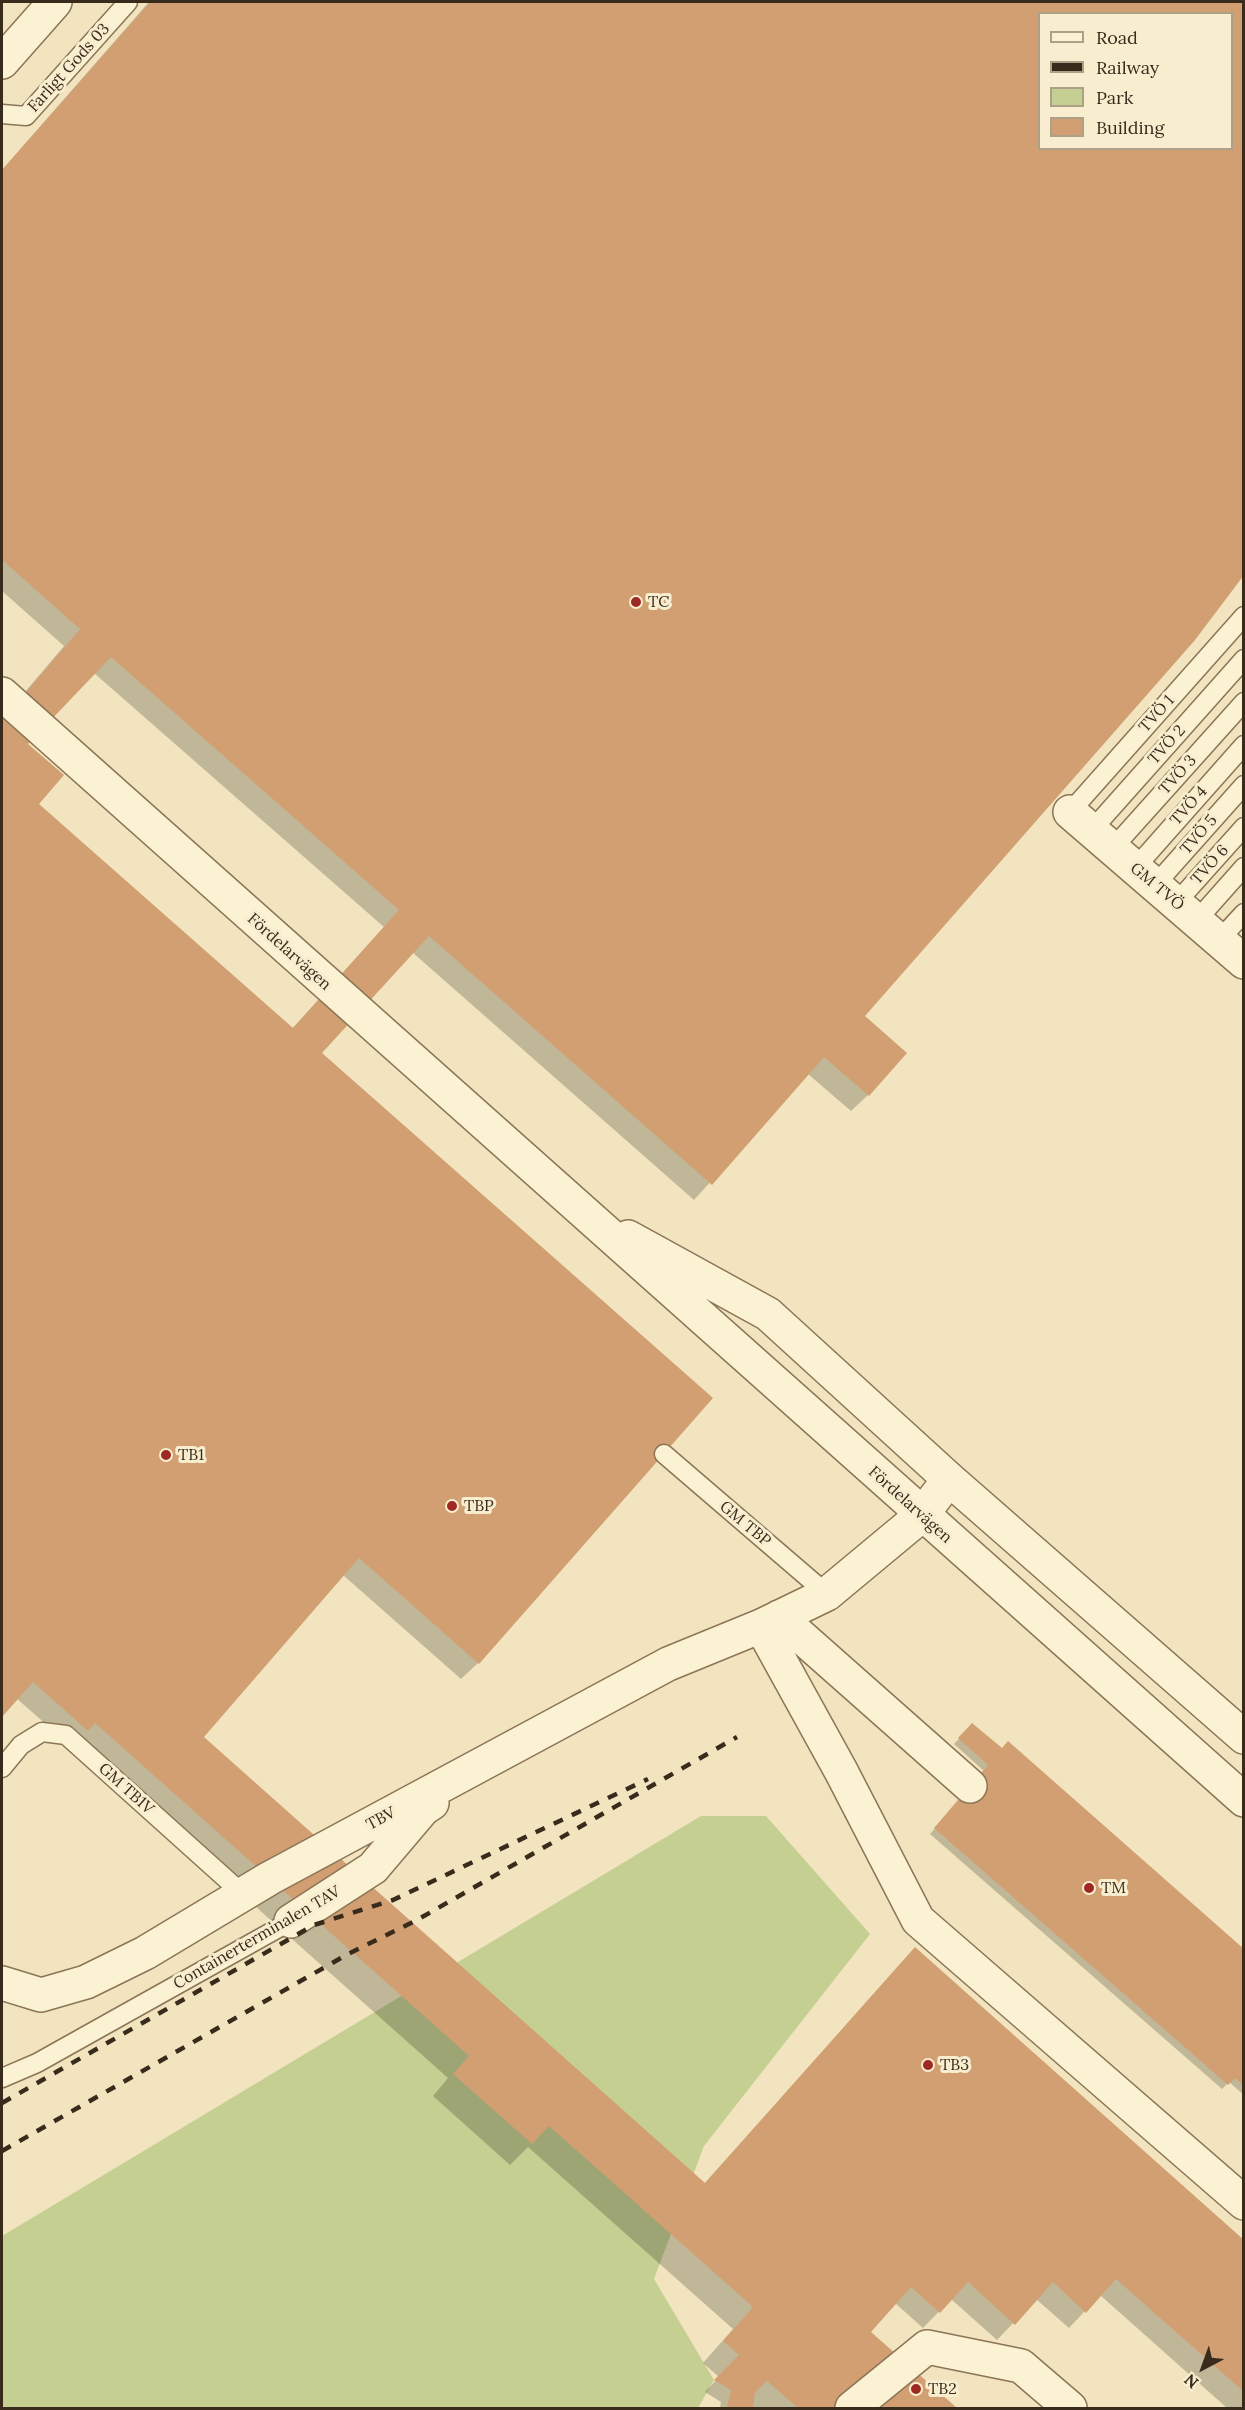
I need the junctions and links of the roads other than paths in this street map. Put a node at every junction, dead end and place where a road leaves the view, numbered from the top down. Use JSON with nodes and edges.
{"nodes":[{"id":1,"x":55,"y":2,"type":"edge"},
{"id":2,"x":128,"y":2,"type":"edge"},
{"id":3,"x":2,"y":62,"type":"edge"},
{"id":4,"x":2,"y":114,"type":"edge"},
{"id":5,"x":1244,"y":616,"type":"edge"},
{"id":6,"x":1244,"y":659,"type":"edge"},
{"id":7,"x":2,"y":694,"type":"edge"},
{"id":8,"x":1244,"y":702,"type":"edge"},
{"id":9,"x":1244,"y":745,"type":"edge"},
{"id":10,"x":1244,"y":785,"type":"edge"},
{"id":11,"x":1244,"y":827,"type":"edge"},
{"id":12,"x":1244,"y":867,"type":"edge"},
{"id":13,"x":1171,"y":898,"type":"edge"},
{"id":14,"x":1244,"y":913,"type":"edge"},
{"id":15,"x":577,"y":1209,"type":"junction"},
{"id":16,"x":664,"y":1454,"type":"dead end"},
{"id":17,"x":949,"y":1479,"type":"junction"},
{"id":18,"x":922,"y":1515,"type":"junction"},
{"id":19,"x":827,"y":1594,"type":"junction"},
{"id":20,"x":770,"y":1622,"type":"junction"},
{"id":21,"x":1244,"y":1737,"type":"edge"},
{"id":22,"x":486,"y":1762,"type":"junction"},
{"id":23,"x":2,"y":1768,"type":"edge"},
{"id":24,"x":970,"y":1786,"type":"dead end"},
{"id":25,"x":1244,"y":1800,"type":"edge"},
{"id":26,"x":244,"y":1895,"type":"junction"},
{"id":27,"x":291,"y":1921,"type":"joint"},
{"id":28,"x":2,"y":1983,"type":"edge"},
{"id":29,"x":2,"y":2079,"type":"edge"},
{"id":30,"x":1244,"y":2203,"type":"edge"},
{"id":31,"x":852,"y":2409,"type":"edge"},
{"id":32,"x":1070,"y":2409,"type":"edge"}],
"edges":[{"from":1,"to":3,"type":"street"},
{"from":2,"to":4,"type":"lane","name":"Farligt Gods 03"},
{"from":5,"to":13,"type":"lane","name":"TVÖ 1"},
{"from":6,"to":13,"type":"lane","name":"TVÖ 2"},
{"from":7,"to":15,"type":"street","name":"Fördelarvägen"},
{"from":8,"to":13,"type":"lane","name":"TVÖ 3"},
{"from":9,"to":13,"type":"lane","name":"TVÖ 4"},
{"from":10,"to":13,"type":"lane","name":"TVÖ 5"},
{"from":11,"to":13,"type":"lane","name":"TVÖ 6"},
{"from":12,"to":13,"type":"lane"},
{"from":13,"to":14,"type":"lane"},
{"from":15,"to":17,"type":"street","name":"Fördelarvägen"},
{"from":15,"to":18,"type":"street","name":"Fördelarvägen"},
{"from":16,"to":19,"type":"lane","name":"GM TBP"},
{"from":17,"to":18,"type":"street","name":"TBV"},
{"from":17,"to":21,"type":"street","name":"Fördelarvägen"},
{"from":18,"to":19,"type":"street","name":"TBV"},
{"from":18,"to":25,"type":"street","name":"Fördelarvägen"},
{"from":19,"to":20,"type":"street","name":"TBV"},
{"from":20,"to":22,"type":"street","name":"TBV"},
{"from":20,"to":24,"type":"street"},
{"from":20,"to":30,"type":"street"},
{"from":22,"to":26,"type":"street","name":"TBV"},
{"from":22,"to":27,"type":"street","name":"Containerterminalen TAV"},
{"from":23,"to":26,"type":"lane","name":"GM TB1V"},
{"from":26,"to":28,"type":"street","name":"TBV"},
{"from":27,"to":29,"type":"lane","name":"Containerterminalen TAV"},
{"from":31,"to":32,"type":"street"}]}
